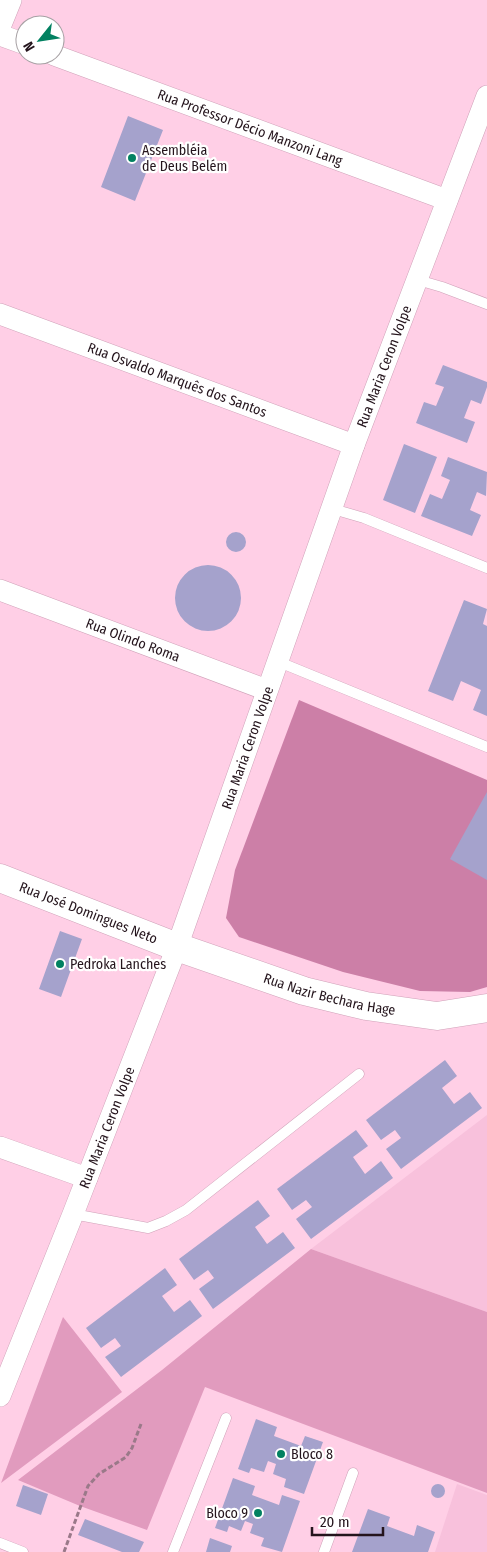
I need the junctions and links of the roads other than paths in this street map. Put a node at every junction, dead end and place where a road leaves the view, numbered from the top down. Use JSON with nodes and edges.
{"nodes":[{"id":1,"x":10,"y":0,"type":"edge"},
{"id":2,"x":0,"y":27,"type":"edge"},
{"id":3,"x":0,"y":35,"type":"edge"},
{"id":4,"x":15,"y":40,"type":"edge"},
{"id":5,"x":65,"y":59,"type":"edge"},
{"id":6,"x":487,"y":96,"type":"edge"},
{"id":7,"x":447,"y":200,"type":"junction"},
{"id":8,"x":418,"y":280,"type":"junction"},
{"id":9,"x":487,"y":304,"type":"edge"},
{"id":10,"x":0,"y":314,"type":"edge"},
{"id":11,"x":354,"y":445,"type":"junction"},
{"id":12,"x":333,"y":509,"type":"junction"},
{"id":13,"x":487,"y":568,"type":"edge"},
{"id":14,"x":0,"y":590,"type":"edge"},
{"id":15,"x":278,"y":662,"type":"junction"},
{"id":16,"x":267,"y":690,"type":"junction"},
{"id":17,"x":487,"y":747,"type":"edge"},
{"id":18,"x":0,"y":878,"type":"edge"},
{"id":19,"x":177,"y":947,"type":"junction"},
{"id":20,"x":487,"y":1008,"type":"edge"},
{"id":21,"x":359,"y":1074,"type":"dead end"},
{"id":22,"x":0,"y":1147,"type":"edge"},
{"id":23,"x":87,"y":1178,"type":"junction"},
{"id":24,"x":73,"y":1214,"type":"junction"},
{"id":25,"x":0,"y":1396,"type":"edge"},
{"id":26,"x":226,"y":1418,"type":"dead end"},
{"id":27,"x":353,"y":1473,"type":"dead end"},
{"id":28,"x":0,"y":1543,"type":"edge"},
{"id":29,"x":22,"y":1552,"type":"edge"},
{"id":30,"x":173,"y":1552,"type":"edge"},
{"id":31,"x":324,"y":1552,"type":"edge"}],
"edges":[{"from":1,"to":2,"type":"street"},
{"from":3,"to":4,"type":"street"},
{"from":5,"to":7,"type":"street","name":"Rua Professor Décio Manzoni Lang"},
{"from":6,"to":7,"type":"street","name":"Rua Maria Ceron Volpe"},
{"from":7,"to":8,"type":"street","name":"Rua Maria Ceron Volpe"},
{"from":8,"to":9,"type":"lane"},
{"from":8,"to":11,"type":"street","name":"Rua Maria Ceron Volpe"},
{"from":10,"to":11,"type":"street","name":"Rua Osvaldo Marquês dos Santos"},
{"from":11,"to":12,"type":"street","name":"Rua Maria Ceron Volpe"},
{"from":12,"to":13,"type":"lane"},
{"from":12,"to":15,"type":"street","name":"Rua Maria Ceron Volpe"},
{"from":14,"to":16,"type":"street","name":"Rua Olindo Roma"},
{"from":15,"to":16,"type":"street","name":"Rua Maria Ceron Volpe"},
{"from":15,"to":17,"type":"lane"},
{"from":16,"to":19,"type":"street","name":"Rua Maria Ceron Volpe"},
{"from":18,"to":19,"type":"street","name":"Rua José Domingues Neto"},
{"from":19,"to":20,"type":"street","name":"Rua Nazir Bechara Hage"},
{"from":19,"to":23,"type":"street","name":"Rua Maria Ceron Volpe"},
{"from":21,"to":24,"type":"lane"},
{"from":22,"to":23,"type":"street"},
{"from":23,"to":24,"type":"street","name":"Rua Maria Ceron Volpe"},
{"from":24,"to":25,"type":"street","name":"Rua Maria Ceron Volpe"},
{"from":26,"to":30,"type":"lane"},
{"from":27,"to":31,"type":"lane"},
{"from":28,"to":29,"type":"lane"}]}
